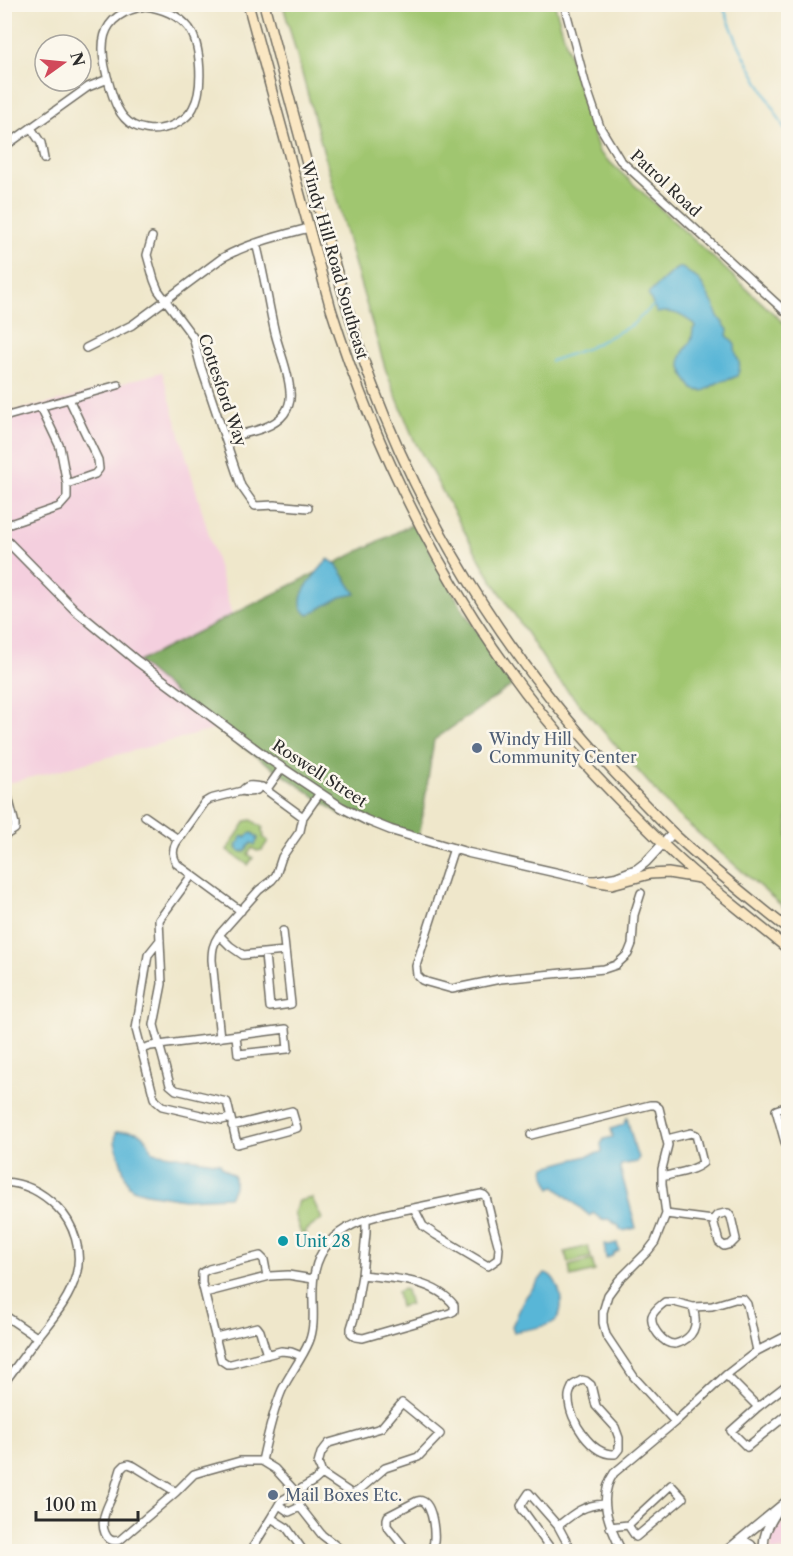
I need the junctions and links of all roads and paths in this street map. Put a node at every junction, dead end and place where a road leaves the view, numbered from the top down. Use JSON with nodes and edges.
{"nodes":[{"id":1,"x":248,"y":4,"type":"edge"},
{"id":2,"x":264,"y":4,"type":"edge"},
{"id":3,"x":564,"y":4,"type":"edge"},
{"id":4,"x":108,"y":79,"type":"junction"},
{"id":5,"x":31,"y":128,"type":"junction"},
{"id":6,"x":4,"y":147,"type":"edge"},
{"id":7,"x":44,"y":159,"type":"dead end"},
{"id":8,"x":309,"y":228,"type":"junction"},
{"id":9,"x":152,"y":237,"type":"dead end"},
{"id":10,"x":256,"y":243,"type":"junction"},
{"id":11,"x":165,"y":300,"type":"junction"},
{"id":12,"x":789,"y":314,"type":"edge"},
{"id":13,"x":86,"y":348,"type":"dead end"},
{"id":14,"x":118,"y":386,"type":"dead end"},
{"id":15,"x":69,"y":399,"type":"junction"},
{"id":16,"x":41,"y":407,"type":"junction"},
{"id":17,"x":4,"y":417,"type":"edge"},
{"id":18,"x":225,"y":438,"type":"junction"},
{"id":19,"x":67,"y":484,"type":"junction"},
{"id":20,"x":308,"y":508,"type":"dead end"},
{"id":21,"x":4,"y":526,"type":"edge"},
{"id":22,"x":4,"y":538,"type":"edge"},
{"id":23,"x":282,"y":768,"type":"junction"},
{"id":24,"x":4,"y":781,"type":"edge"},
{"id":25,"x":267,"y":789,"type":"junction"},
{"id":26,"x":320,"y":793,"type":"junction"},
{"id":27,"x":145,"y":816,"type":"dead end"},
{"id":28,"x":303,"y":817,"type":"junction"},
{"id":29,"x":673,"y":833,"type":"junction"},
{"id":30,"x":8,"y":834,"type":"edge"},
{"id":31,"x":178,"y":840,"type":"junction"},
{"id":32,"x":663,"y":844,"type":"junction"},
{"id":33,"x":454,"y":848,"type":"junction"},
{"id":34,"x":192,"y":875,"type":"junction"},
{"id":35,"x":703,"y":879,"type":"junction"},
{"id":36,"x":592,"y":880,"type":"junction"},
{"id":37,"x":641,"y":893,"type":"dead end"},
{"id":38,"x":241,"y":911,"type":"junction"},
{"id":39,"x":789,"y":929,"type":"edge"},
{"id":40,"x":283,"y":931,"type":"dead end"},
{"id":41,"x":219,"y":935,"type":"junction"},
{"id":42,"x":160,"y":940,"type":"junction"},
{"id":43,"x":789,"y":950,"type":"edge"},
{"id":44,"x":285,"y":951,"type":"junction"},
{"id":45,"x":265,"y":954,"type":"junction"},
{"id":46,"x":4,"y":1006,"type":"edge"},
{"id":47,"x":4,"y":1017,"type":"edge"},
{"id":48,"x":236,"y":1036,"type":"junction"},
{"id":49,"x":220,"y":1038,"type":"junction"},
{"id":50,"x":159,"y":1045,"type":"junction"},
{"id":51,"x":141,"y":1049,"type":"junction"},
{"id":52,"x":789,"y":1106,"type":"edge"},
{"id":53,"x":230,"y":1118,"type":"junction"},
{"id":54,"x":232,"y":1126,"type":"junction"},
{"id":55,"x":531,"y":1135,"type":"dead end"},
{"id":56,"x":667,"y":1139,"type":"junction"},
{"id":57,"x":789,"y":1145,"type":"edge"},
{"id":58,"x":662,"y":1176,"type":"junction"},
{"id":59,"x":4,"y":1182,"type":"edge"},
{"id":60,"x":414,"y":1208,"type":"junction"},
{"id":61,"x":666,"y":1214,"type":"junction"},
{"id":62,"x":366,"y":1220,"type":"junction"},
{"id":63,"x":713,"y":1220,"type":"junction"},
{"id":64,"x":362,"y":1275,"type":"junction"},
{"id":65,"x":267,"y":1276,"type":"junction"},
{"id":66,"x":313,"y":1279,"type":"junction"},
{"id":67,"x":205,"y":1293,"type":"junction"},
{"id":68,"x":693,"y":1307,"type":"junction"},
{"id":69,"x":4,"y":1315,"type":"edge"},
{"id":70,"x":789,"y":1335,"type":"edge"},
{"id":71,"x":216,"y":1337,"type":"junction"},
{"id":72,"x":38,"y":1338,"type":"junction"},
{"id":73,"x":757,"y":1351,"type":"junction"},
{"id":74,"x":267,"y":1355,"type":"junction"},
{"id":75,"x":301,"y":1356,"type":"junction"},
{"id":76,"x":726,"y":1375,"type":"junction"},
{"id":77,"x":4,"y":1383,"type":"edge"},
{"id":78,"x":789,"y":1384,"type":"edge"},
{"id":79,"x":758,"y":1407,"type":"junction"},
{"id":80,"x":789,"y":1414,"type":"edge"},
{"id":81,"x":675,"y":1422,"type":"junction"},
{"id":82,"x":617,"y":1453,"type":"junction"},
{"id":83,"x":262,"y":1461,"type":"junction"},
{"id":84,"x":626,"y":1463,"type":"junction"},
{"id":85,"x":322,"y":1474,"type":"junction"},
{"id":86,"x":295,"y":1491,"type":"junction"},
{"id":87,"x":176,"y":1492,"type":"junction"},
{"id":88,"x":789,"y":1500,"type":"edge"},
{"id":89,"x":604,"y":1504,"type":"junction"},
{"id":90,"x":279,"y":1505,"type":"junction"},
{"id":91,"x":300,"y":1507,"type":"junction"},
{"id":92,"x":779,"y":1508,"type":"junction"},
{"id":93,"x":271,"y":1518,"type":"junction"},
{"id":94,"x":628,"y":1525,"type":"junction"},
{"id":95,"x":558,"y":1526,"type":"junction"},
{"id":96,"x":610,"y":1527,"type":"junction"},
{"id":97,"x":741,"y":1539,"type":"junction"},
{"id":98,"x":250,"y":1551,"type":"edge"},
{"id":99,"x":304,"y":1551,"type":"edge"},
{"id":100,"x":344,"y":1551,"type":"edge"},
{"id":101,"x":408,"y":1551,"type":"edge"},
{"id":102,"x":428,"y":1551,"type":"edge"},
{"id":103,"x":553,"y":1551,"type":"edge"},
{"id":104,"x":572,"y":1551,"type":"edge"},
{"id":105,"x":622,"y":1551,"type":"edge"},
{"id":106,"x":725,"y":1551,"type":"edge"},
{"id":107,"x":744,"y":1551,"type":"edge"},
{"id":108,"x":756,"y":1551,"type":"edge"},
{"id":109,"x":764,"y":1551,"type":"edge"}],
"edges":[{"from":1,"to":8,"type":"main road","name":"Windy Hill Road Southeast"},
{"from":2,"to":29,"type":"main road","name":"Windy Hill Road Southeast"},
{"from":3,"to":12,"type":"street","name":"Patrol Road"},
{"from":4,"to":4,"type":"street"},
{"from":4,"to":5,"type":"street"},
{"from":5,"to":6,"type":"street"},
{"from":5,"to":7,"type":"street"},
{"from":8,"to":10,"type":"street"},
{"from":8,"to":32,"type":"main road","name":"Windy Hill Road Southeast"},
{"from":9,"to":11,"type":"street","name":"Cottesford Way"},
{"from":10,"to":11,"type":"street"},
{"from":10,"to":18,"type":"street"},
{"from":11,"to":13,"type":"street"},
{"from":11,"to":18,"type":"street","name":"Cottesford Way"},
{"from":14,"to":15,"type":"street"},
{"from":15,"to":16,"type":"street"},
{"from":15,"to":19,"type":"street"},
{"from":16,"to":17,"type":"street"},
{"from":16,"to":19,"type":"street"},
{"from":18,"to":20,"type":"street","name":"Cottesford Way"},
{"from":19,"to":21,"type":"street"},
{"from":22,"to":23,"type":"street","name":"Roswell Street"},
{"from":23,"to":25,"type":"street"},
{"from":23,"to":26,"type":"street","name":"Roswell Street"},
{"from":24,"to":30,"type":"street"},
{"from":25,"to":28,"type":"street"},
{"from":25,"to":31,"type":"street"},
{"from":26,"to":28,"type":"street"},
{"from":26,"to":33,"type":"street","name":"Roswell Street"},
{"from":27,"to":31,"type":"street"},
{"from":28,"to":38,"type":"street"},
{"from":29,"to":32,"type":"street","name":"Roswell Street"},
{"from":29,"to":39,"type":"main road","name":"Windy Hill Road Southeast"},
{"from":31,"to":34,"type":"street"},
{"from":32,"to":35,"type":"main road","name":"Windy Hill Road Southeast"},
{"from":32,"to":36,"type":"street","name":"Roswell Street"},
{"from":33,"to":36,"type":"street","name":"Roswell Street"},
{"from":33,"to":37,"type":"street"},
{"from":34,"to":38,"type":"street"},
{"from":34,"to":42,"type":"street"},
{"from":35,"to":36,"type":"main road"},
{"from":35,"to":43,"type":"main road","name":"Windy Hill Road Southeast"},
{"from":38,"to":41,"type":"street"},
{"from":40,"to":44,"type":"street"},
{"from":41,"to":45,"type":"street"},
{"from":41,"to":49,"type":"street"},
{"from":42,"to":50,"type":"street"},
{"from":42,"to":51,"type":"street"},
{"from":44,"to":45,"type":"street"},
{"from":44,"to":45,"type":"street"},
{"from":46,"to":47,"type":"street"},
{"from":48,"to":48,"type":"street"},
{"from":48,"to":49,"type":"street"},
{"from":49,"to":50,"type":"street"},
{"from":50,"to":51,"type":"street"},
{"from":50,"to":53,"type":"street"},
{"from":51,"to":53,"type":"street"},
{"from":52,"to":57,"type":"street"},
{"from":53,"to":54,"type":"street"},
{"from":54,"to":54,"type":"street"},
{"from":55,"to":56,"type":"street"},
{"from":56,"to":58,"type":"street"},
{"from":56,"to":58,"type":"street"},
{"from":58,"to":61,"type":"street"},
{"from":59,"to":72,"type":"street"},
{"from":60,"to":60,"type":"street"},
{"from":60,"to":62,"type":"street"},
{"from":61,"to":63,"type":"street"},
{"from":61,"to":81,"type":"street"},
{"from":62,"to":64,"type":"street"},
{"from":62,"to":66,"type":"street"},
{"from":63,"to":63,"type":"street"},
{"from":64,"to":64,"type":"street"},
{"from":65,"to":66,"type":"street"},
{"from":65,"to":67,"type":"street"},
{"from":65,"to":67,"type":"street"},
{"from":66,"to":75,"type":"street"},
{"from":67,"to":71,"type":"street"},
{"from":68,"to":68,"type":"street"},
{"from":68,"to":73,"type":"street"},
{"from":69,"to":72,"type":"street"},
{"from":70,"to":73,"type":"street"},
{"from":71,"to":74,"type":"street"},
{"from":71,"to":74,"type":"street"},
{"from":72,"to":77,"type":"street"},
{"from":73,"to":76,"type":"street"},
{"from":74,"to":75,"type":"street"},
{"from":75,"to":83,"type":"street"},
{"from":76,"to":79,"type":"street"},
{"from":76,"to":81,"type":"street"},
{"from":78,"to":79,"type":"street"},
{"from":79,"to":80,"type":"street"},
{"from":81,"to":84,"type":"street"},
{"from":82,"to":82,"type":"street"},
{"from":82,"to":84,"type":"street"},
{"from":83,"to":86,"type":"street"},
{"from":83,"to":87,"type":"street"},
{"from":84,"to":89,"type":"street"},
{"from":85,"to":85,"type":"street"},
{"from":85,"to":86,"type":"street"},
{"from":86,"to":90,"type":"street"},
{"from":86,"to":91,"type":"street"},
{"from":87,"to":87,"type":"street"},
{"from":88,"to":92,"type":"street"},
{"from":89,"to":95,"type":"street"},
{"from":89,"to":96,"type":"street"},
{"from":90,"to":91,"type":"street"},
{"from":90,"to":93,"type":"street"},
{"from":91,"to":100,"type":"street"},
{"from":92,"to":97,"type":"street"},
{"from":92,"to":109,"type":"street"},
{"from":93,"to":98,"type":"street"},
{"from":93,"to":99,"type":"street"},
{"from":94,"to":94,"type":"street"},
{"from":94,"to":96,"type":"street"},
{"from":95,"to":103,"type":"street"},
{"from":95,"to":104,"type":"street"},
{"from":96,"to":105,"type":"street"},
{"from":97,"to":106,"type":"street"},
{"from":97,"to":107,"type":"street"},
{"from":97,"to":108,"type":"street"},
{"from":101,"to":102,"type":"street"}]}
